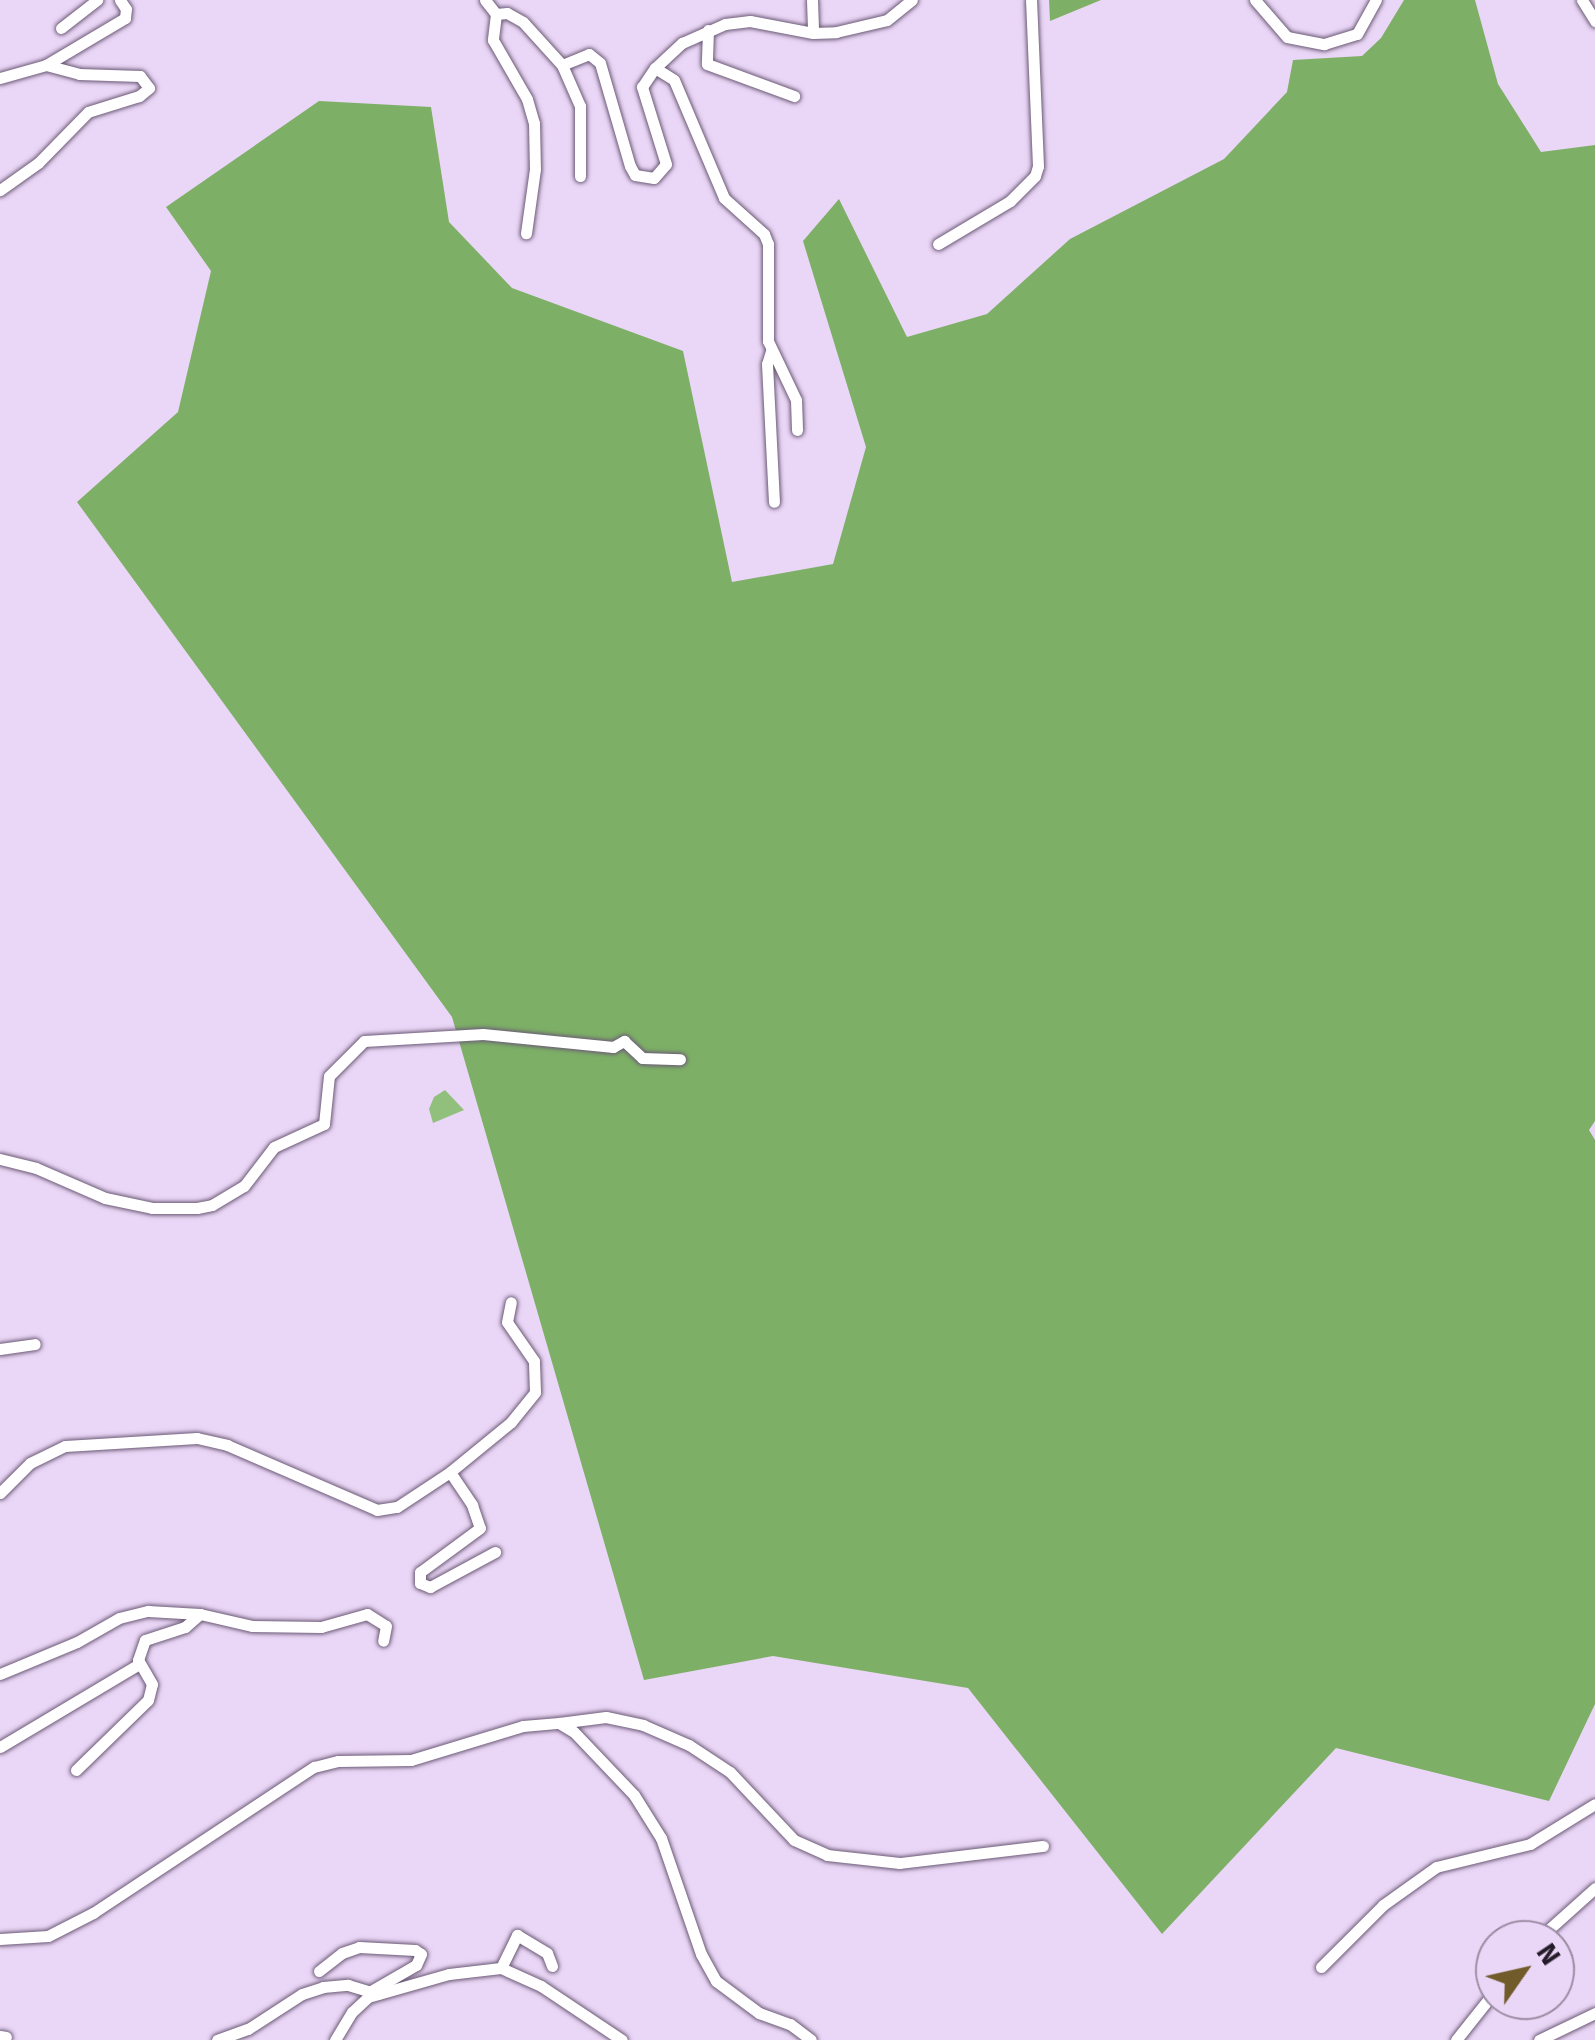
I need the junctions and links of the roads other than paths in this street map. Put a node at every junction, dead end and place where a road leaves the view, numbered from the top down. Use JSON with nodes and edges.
{"nodes":[{"id":1,"x":96,"y":0,"type":"edge"},
{"id":2,"x":120,"y":0,"type":"edge"},
{"id":3,"x":485,"y":0,"type":"edge"},
{"id":4,"x":812,"y":0,"type":"edge"},
{"id":5,"x":912,"y":0,"type":"edge"},
{"id":6,"x":1030,"y":0,"type":"edge"},
{"id":7,"x":1255,"y":0,"type":"edge"},
{"id":8,"x":1376,"y":0,"type":"edge"},
{"id":9,"x":1582,"y":0,"type":"edge"},
{"id":10,"x":496,"y":14,"type":"junction"},
{"id":11,"x":1595,"y":21,"type":"edge"},
{"id":12,"x":61,"y":28,"type":"dead end"},
{"id":13,"x":708,"y":30,"type":"junction"},
{"id":14,"x":813,"y":33,"type":"junction"},
{"id":15,"x":46,"y":65,"type":"junction"},
{"id":16,"x":562,"y":65,"type":"junction"},
{"id":17,"x":655,"y":68,"type":"junction"},
{"id":18,"x":0,"y":78,"type":"edge"},
{"id":19,"x":794,"y":96,"type":"dead end"},
{"id":20,"x":580,"y":176,"type":"dead end"},
{"id":21,"x":0,"y":190,"type":"edge"},
{"id":22,"x":526,"y":234,"type":"dead end"},
{"id":23,"x":938,"y":244,"type":"dead end"},
{"id":24,"x":771,"y":351,"type":"junction"},
{"id":25,"x":798,"y":430,"type":"dead end"},
{"id":26,"x":774,"y":502,"type":"dead end"},
{"id":27,"x":680,"y":1059,"type":"dead end"},
{"id":28,"x":0,"y":1159,"type":"edge"},
{"id":29,"x":511,"y":1302,"type":"dead end"},
{"id":30,"x":35,"y":1344,"type":"dead end"},
{"id":31,"x":0,"y":1349,"type":"edge"},
{"id":32,"x":450,"y":1472,"type":"junction"},
{"id":33,"x":0,"y":1492,"type":"edge"},
{"id":34,"x":494,"y":1552,"type":"dead end"},
{"id":35,"x":200,"y":1614,"type":"junction"},
{"id":36,"x":383,"y":1641,"type":"dead end"},
{"id":37,"x":139,"y":1664,"type":"junction"},
{"id":38,"x":0,"y":1674,"type":"edge"},
{"id":39,"x":559,"y":1723,"type":"junction"},
{"id":40,"x":0,"y":1746,"type":"edge"},
{"id":41,"x":76,"y":1770,"type":"dead end"},
{"id":42,"x":1595,"y":1804,"type":"edge"},
{"id":43,"x":1043,"y":1846,"type":"dead end"},
{"id":44,"x":1595,"y":1888,"type":"edge"},
{"id":45,"x":1559,"y":1920,"type":"edge"},
{"id":46,"x":0,"y":1939,"type":"edge"},
{"id":47,"x":552,"y":1966,"type":"dead end"},
{"id":48,"x":1321,"y":1967,"type":"dead end"},
{"id":49,"x":501,"y":1968,"type":"junction"},
{"id":50,"x":319,"y":1971,"type":"dead end"},
{"id":51,"x":375,"y":1992,"type":"junction"},
{"id":52,"x":1595,"y":2013,"type":"edge"},
{"id":53,"x":1475,"y":2016,"type":"edge"},
{"id":54,"x":217,"y":2040,"type":"edge"},
{"id":55,"x":335,"y":2040,"type":"edge"},
{"id":56,"x":622,"y":2040,"type":"edge"},
{"id":57,"x":810,"y":2040,"type":"edge"},
{"id":58,"x":1456,"y":2040,"type":"edge"},
{"id":59,"x":1539,"y":2040,"type":"edge"}],
"edges":[{"from":1,"to":12,"type":"street"},
{"from":2,"to":15,"type":"street"},
{"from":3,"to":10,"type":"street"},
{"from":4,"to":14,"type":"street"},
{"from":5,"to":14,"type":"street"},
{"from":6,"to":23,"type":"street"},
{"from":7,"to":8,"type":"street"},
{"from":9,"to":11,"type":"street"},
{"from":10,"to":16,"type":"street"},
{"from":10,"to":22,"type":"street"},
{"from":13,"to":14,"type":"street"},
{"from":13,"to":17,"type":"street"},
{"from":13,"to":19,"type":"street"},
{"from":15,"to":18,"type":"street"},
{"from":15,"to":21,"type":"street"},
{"from":16,"to":17,"type":"street"},
{"from":16,"to":20,"type":"street"},
{"from":17,"to":24,"type":"street"},
{"from":24,"to":25,"type":"street"},
{"from":24,"to":26,"type":"street"},
{"from":27,"to":28,"type":"street"},
{"from":29,"to":32,"type":"street"},
{"from":30,"to":31,"type":"street"},
{"from":32,"to":33,"type":"street"},
{"from":32,"to":34,"type":"street"},
{"from":35,"to":36,"type":"street"},
{"from":35,"to":37,"type":"street"},
{"from":35,"to":38,"type":"street"},
{"from":37,"to":40,"type":"street"},
{"from":37,"to":41,"type":"street"},
{"from":39,"to":43,"type":"street"},
{"from":39,"to":46,"type":"street"},
{"from":39,"to":57,"type":"street"},
{"from":42,"to":48,"type":"street"},
{"from":44,"to":45,"type":"street"},
{"from":47,"to":49,"type":"street"},
{"from":49,"to":51,"type":"street"},
{"from":49,"to":56,"type":"street"},
{"from":50,"to":51,"type":"street"},
{"from":51,"to":54,"type":"street"},
{"from":51,"to":55,"type":"street"},
{"from":52,"to":59,"type":"street"},
{"from":53,"to":58,"type":"street"}]}
